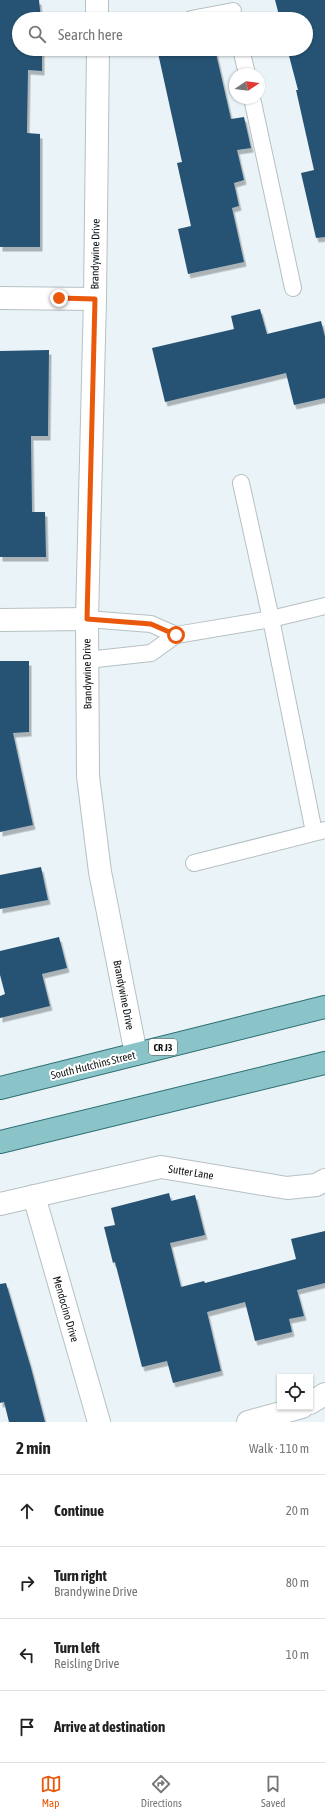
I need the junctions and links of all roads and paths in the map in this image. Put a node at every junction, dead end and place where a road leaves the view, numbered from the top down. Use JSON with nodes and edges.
{"nodes":[{"id":1,"x":97,"y":0,"type":"edge"},
{"id":2,"x":97,"y":12,"type":"edge"},
{"id":3,"x":98,"y":56,"type":"edge"},
{"id":4,"x":243,"y":56,"type":"edge"},
{"id":5,"x":246,"y":68,"type":"edge"},
{"id":6,"x":253,"y":104,"type":"edge"},
{"id":7,"x":293,"y":288,"type":"dead end"},
{"id":8,"x":0,"y":298,"type":"edge"},
{"id":9,"x":95,"y":299,"type":"junction"},
{"id":10,"x":241,"y":483,"type":"dead end"},
{"id":11,"x":325,"y":606,"type":"edge"},
{"id":12,"x":87,"y":619,"type":"junction"},
{"id":13,"x":271,"y":619,"type":"junction"},
{"id":14,"x":0,"y":620,"type":"edge"},
{"id":15,"x":176,"y":635,"type":"junction"},
{"id":16,"x":87,"y":660,"type":"junction"},
{"id":17,"x":320,"y":831,"type":"edge"},
{"id":18,"x":194,"y":863,"type":"dead end"},
{"id":19,"x":325,"y":1007,"type":"edge"},
{"id":20,"x":136,"y":1054,"type":"junction"},
{"id":21,"x":325,"y":1063,"type":"edge"},
{"id":22,"x":0,"y":1088,"type":"edge"},
{"id":23,"x":0,"y":1142,"type":"edge"},
{"id":24,"x":325,"y":1180,"type":"edge"},
{"id":25,"x":34,"y":1196,"type":"junction"},
{"id":26,"x":0,"y":1204,"type":"edge"},
{"id":27,"x":325,"y":1394,"type":"edge"},
{"id":28,"x":313,"y":1401,"type":"edge"},
{"id":29,"x":291,"y":1410,"type":"edge"},
{"id":30,"x":99,"y":1422,"type":"edge"},
{"id":31,"x":248,"y":1422,"type":"edge"}],
"edges":[{"from":1,"to":2,"type":"street"},
{"from":3,"to":9,"type":"street","name":"Brandywine Drive"},
{"from":4,"to":5,"type":"lane"},
{"from":6,"to":7,"type":"lane"},
{"from":8,"to":9,"type":"street"},
{"from":9,"to":12,"type":"street","name":"Brandywine Drive"},
{"from":10,"to":13,"type":"lane"},
{"from":11,"to":13,"type":"lane"},
{"from":12,"to":14,"type":"street"},
{"from":12,"to":15,"type":"lane"},
{"from":12,"to":16,"type":"street","name":"Brandywine Drive"},
{"from":13,"to":15,"type":"lane"},
{"from":13,"to":17,"type":"lane"},
{"from":15,"to":16,"type":"lane"},
{"from":16,"to":20,"type":"street","name":"Brandywine Drive"},
{"from":17,"to":18,"type":"lane"},
{"from":19,"to":20,"type":"main road","name":"South Hutchins Street","number":"CR J3"},
{"from":20,"to":22,"type":"main road","name":"South Hutchins Street","number":"CR J3"},
{"from":21,"to":23,"type":"main road"},
{"from":24,"to":25,"type":"street","name":"Sutter Lane"},
{"from":25,"to":26,"type":"street","name":"Sutter Lane"},
{"from":25,"to":30,"type":"street","name":"Mendocino Drive"},
{"from":27,"to":28,"type":"street"},
{"from":29,"to":31,"type":"street"}]}
